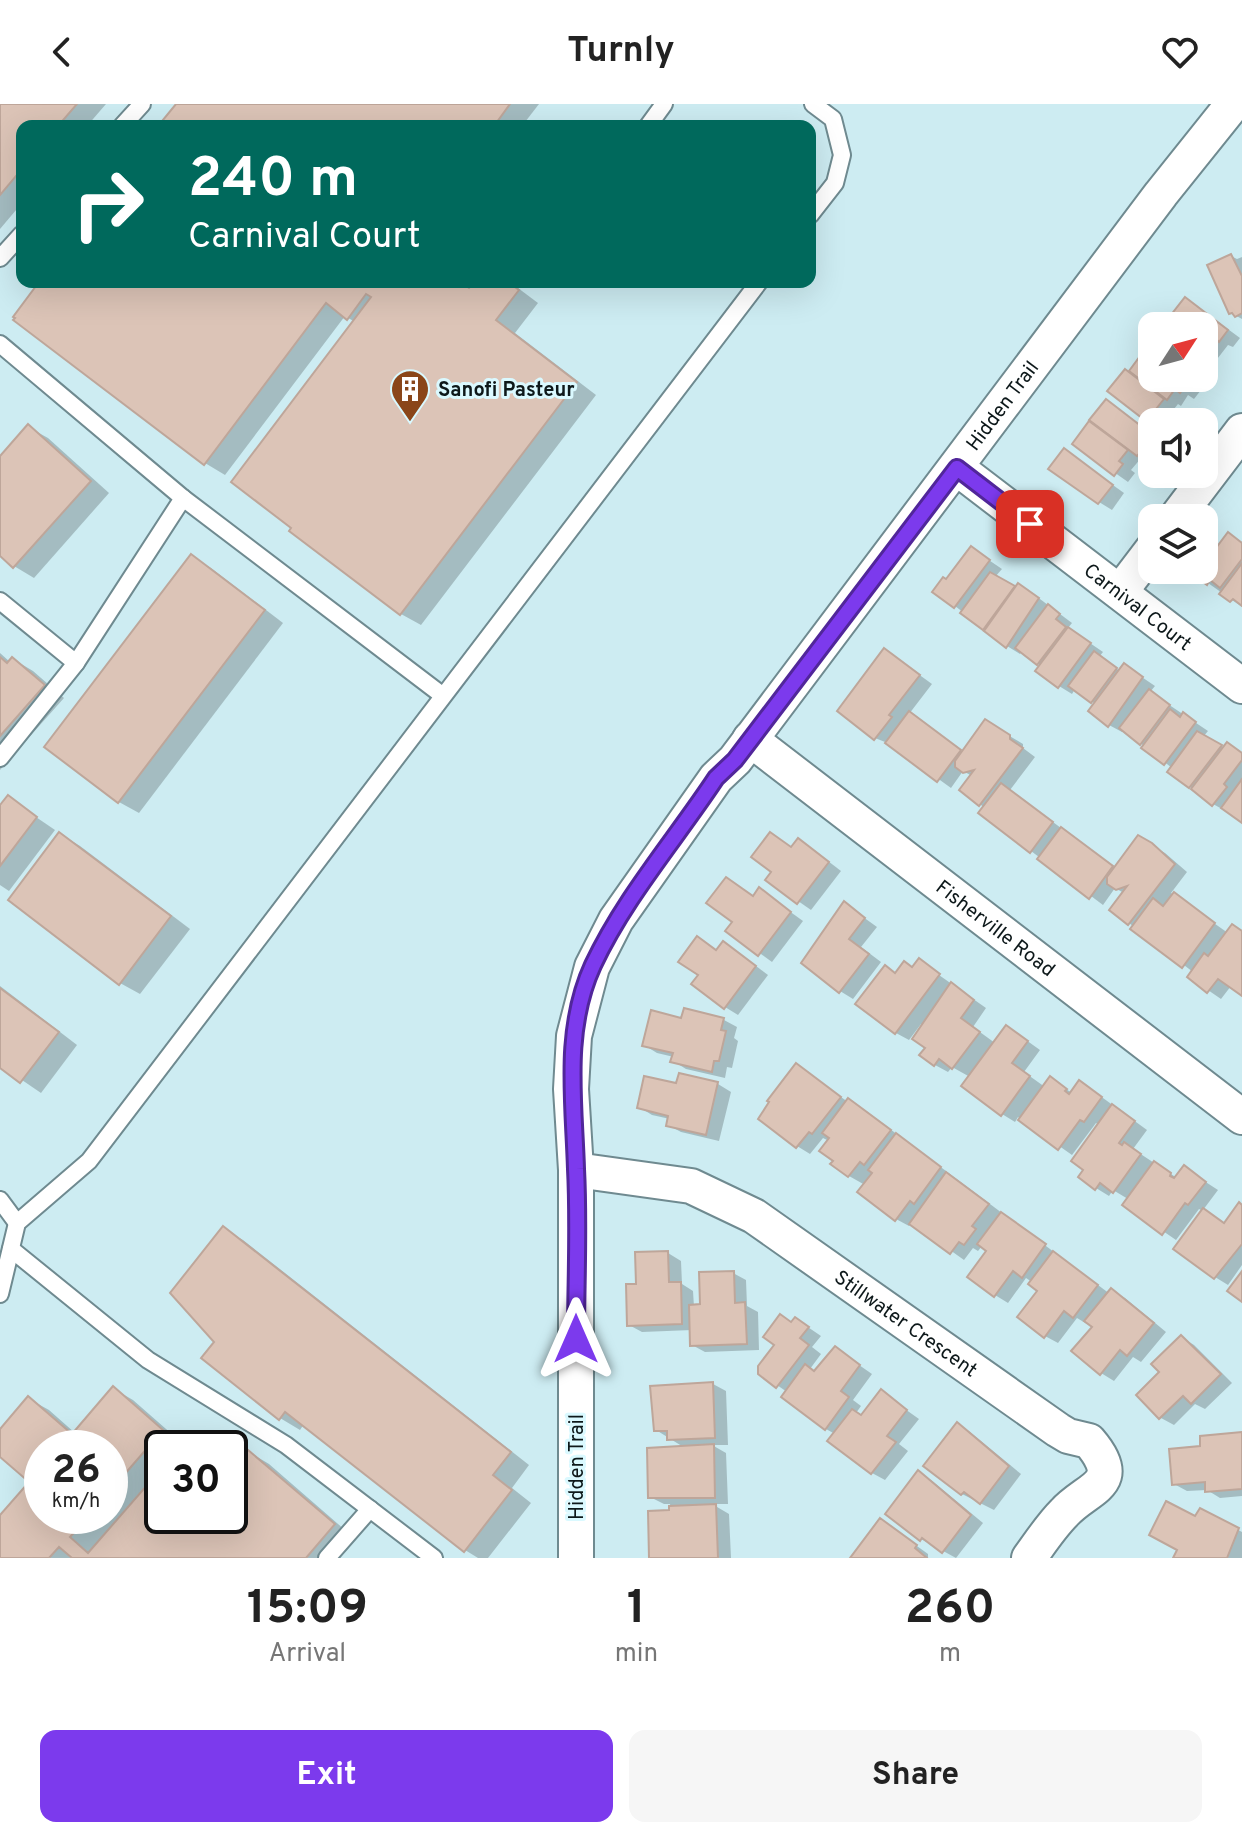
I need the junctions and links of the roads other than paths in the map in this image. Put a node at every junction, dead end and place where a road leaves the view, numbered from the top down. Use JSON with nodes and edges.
{"nodes":[{"id":1,"x":142,"y":104,"type":"edge"},
{"id":2,"x":1233,"y":104,"type":"edge"},
{"id":3,"x":820,"y":106,"type":"edge"},
{"id":4,"x":127,"y":120,"type":"edge"},
{"id":5,"x":816,"y":207,"type":"edge"},
{"id":6,"x":16,"y":241,"type":"edge"},
{"id":7,"x":0,"y":258,"type":"edge"},
{"id":8,"x":754,"y":288,"type":"edge"},
{"id":9,"x":0,"y":344,"type":"edge"},
{"id":10,"x":1242,"y":431,"type":"edge"},
{"id":11,"x":957,"y":468,"type":"junction"},
{"id":12,"x":183,"y":498,"type":"junction"},
{"id":13,"x":1187,"y":504,"type":"edge"},
{"id":14,"x":1138,"y":568,"type":"edge"},
{"id":15,"x":1120,"y":592,"type":"junction"},
{"id":16,"x":0,"y":601,"type":"edge"},
{"id":17,"x":76,"y":663,"type":"junction"},
{"id":18,"x":1242,"y":686,"type":"edge"},
{"id":19,"x":442,"y":695,"type":"junction"},
{"id":20,"x":750,"y":739,"type":"junction"},
{"id":21,"x":0,"y":758,"type":"edge"},
{"id":22,"x":1242,"y":1117,"type":"edge"},
{"id":23,"x":576,"y":1170,"type":"junction"},
{"id":24,"x":0,"y":1200,"type":"edge"},
{"id":25,"x":17,"y":1223,"type":"junction"},
{"id":26,"x":11,"y":1249,"type":"junction"},
{"id":27,"x":0,"y":1294,"type":"edge"},
{"id":28,"x":370,"y":1509,"type":"junction"},
{"id":29,"x":327,"y":1558,"type":"edge"},
{"id":30,"x":434,"y":1558,"type":"edge"},
{"id":31,"x":576,"y":1558,"type":"edge"},
{"id":32,"x":1029,"y":1558,"type":"edge"}],
"edges":[{"from":1,"to":4,"type":"lane"},
{"from":2,"to":11,"type":"street","name":"Hidden Trail"},
{"from":3,"to":5,"type":"lane"},
{"from":6,"to":7,"type":"lane"},
{"from":8,"to":19,"type":"lane"},
{"from":9,"to":12,"type":"lane"},
{"from":10,"to":13,"type":"street"},
{"from":11,"to":15,"type":"street","name":"Carnival Court"},
{"from":11,"to":20,"type":"street","name":"Hidden Trail"},
{"from":12,"to":17,"type":"lane"},
{"from":12,"to":19,"type":"lane"},
{"from":14,"to":15,"type":"street"},
{"from":15,"to":18,"type":"street","name":"Carnival Court"},
{"from":16,"to":17,"type":"lane"},
{"from":17,"to":21,"type":"lane"},
{"from":19,"to":25,"type":"lane"},
{"from":20,"to":22,"type":"street","name":"Fisherville Road"},
{"from":20,"to":23,"type":"street","name":"Hidden Trail"},
{"from":23,"to":31,"type":"street","name":"Hidden Trail"},
{"from":23,"to":32,"type":"street","name":"Stillwater Crescent"},
{"from":24,"to":25,"type":"lane"},
{"from":25,"to":26,"type":"lane"},
{"from":26,"to":27,"type":"lane"},
{"from":26,"to":28,"type":"lane"},
{"from":28,"to":29,"type":"lane"},
{"from":28,"to":30,"type":"lane"}]}
